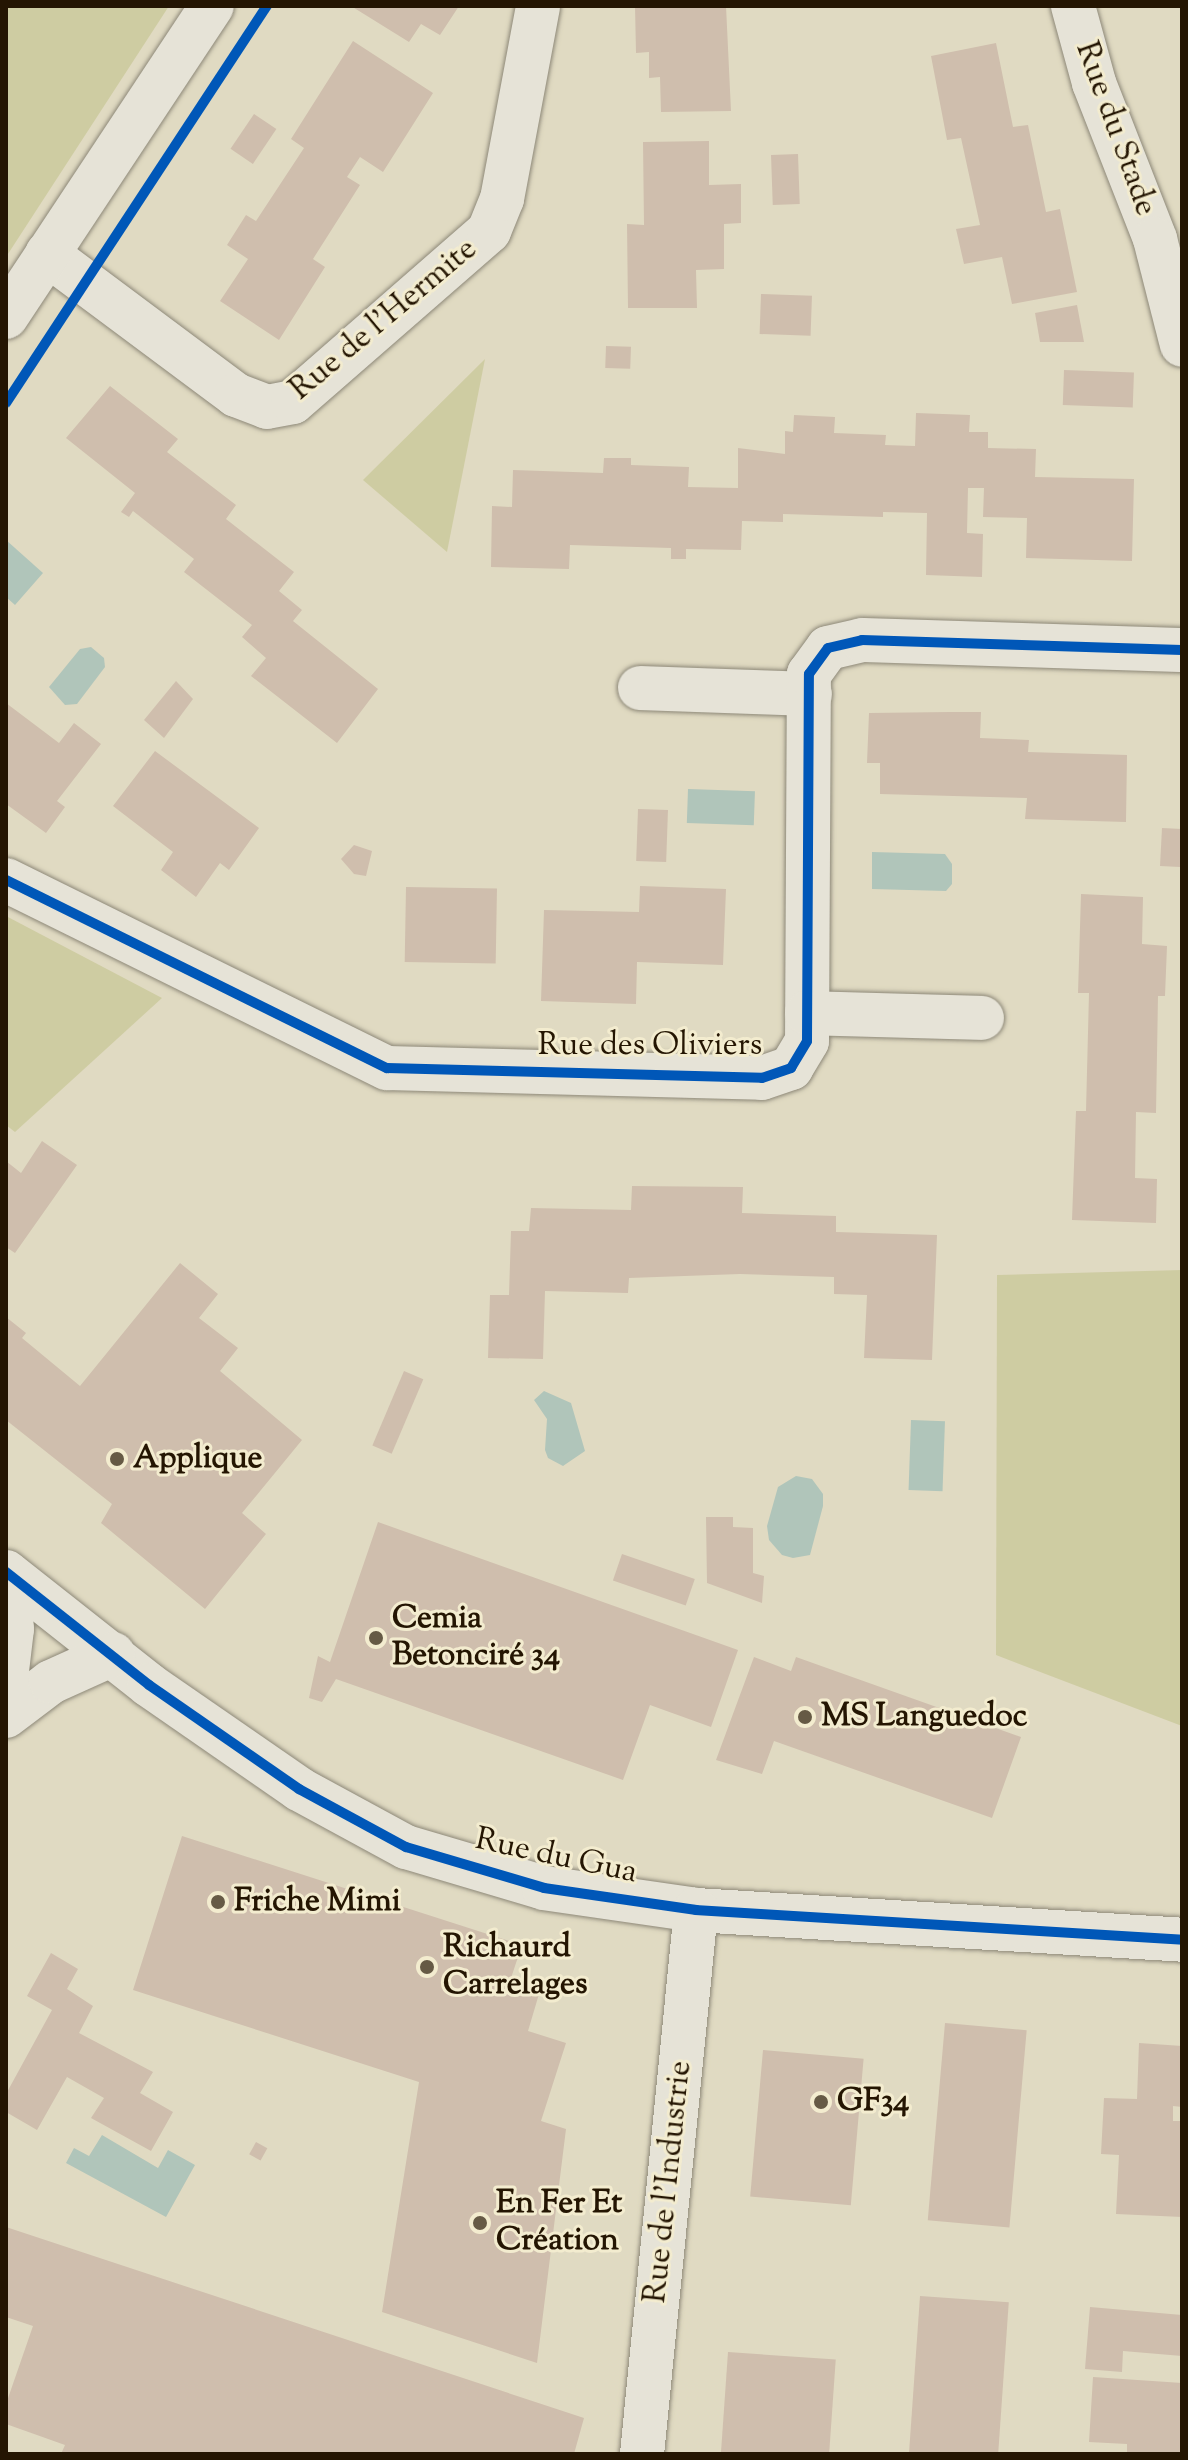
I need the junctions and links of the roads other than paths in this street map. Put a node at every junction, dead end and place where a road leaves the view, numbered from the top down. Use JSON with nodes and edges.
{"nodes":[{"id":1,"x":212,"y":6,"type":"edge"},
{"id":2,"x":538,"y":6,"type":"edge"},
{"id":3,"x":1073,"y":6,"type":"edge"},
{"id":4,"x":47,"y":254,"type":"junction"},
{"id":5,"x":6,"y":317,"type":"edge"},
{"id":6,"x":1182,"y":345,"type":"edge"},
{"id":7,"x":1182,"y":650,"type":"edge"},
{"id":8,"x":640,"y":688,"type":"dead end"},
{"id":9,"x":810,"y":694,"type":"junction"},
{"id":10,"x":6,"y":880,"type":"edge"},
{"id":11,"x":807,"y":1013,"type":"junction"},
{"id":12,"x":982,"y":1018,"type":"dead end"},
{"id":13,"x":6,"y":1572,"type":"edge"},
{"id":14,"x":113,"y":1654,"type":"junction"},
{"id":15,"x":6,"y":1679,"type":"edge"},
{"id":16,"x":6,"y":1716,"type":"edge"},
{"id":17,"x":696,"y":1910,"type":"junction"},
{"id":18,"x":1182,"y":1940,"type":"edge"},
{"id":19,"x":642,"y":2454,"type":"edge"}],
"edges":[{"from":1,"to":4,"type":"street"},
{"from":2,"to":4,"type":"street","name":"Rue de l'Hermite"},
{"from":3,"to":6,"type":"street","name":"Rue du Stade"},
{"from":4,"to":5,"type":"street"},
{"from":7,"to":9,"type":"street","name":"Rue des Oliviers"},
{"from":8,"to":9,"type":"street"},
{"from":9,"to":11,"type":"street","name":"Rue des Oliviers"},
{"from":10,"to":11,"type":"street","name":"Rue des Oliviers"},
{"from":11,"to":12,"type":"street","name":"Rue des Oliviers"},
{"from":13,"to":14,"type":"street","name":"Rue du Gua"},
{"from":13,"to":15,"type":"street"},
{"from":14,"to":16,"type":"street"},
{"from":14,"to":17,"type":"street","name":"Rue du Gua"},
{"from":17,"to":18,"type":"street","name":"Rue du Gua"},
{"from":17,"to":19,"type":"street","name":"Rue de l'Industrie"}]}
